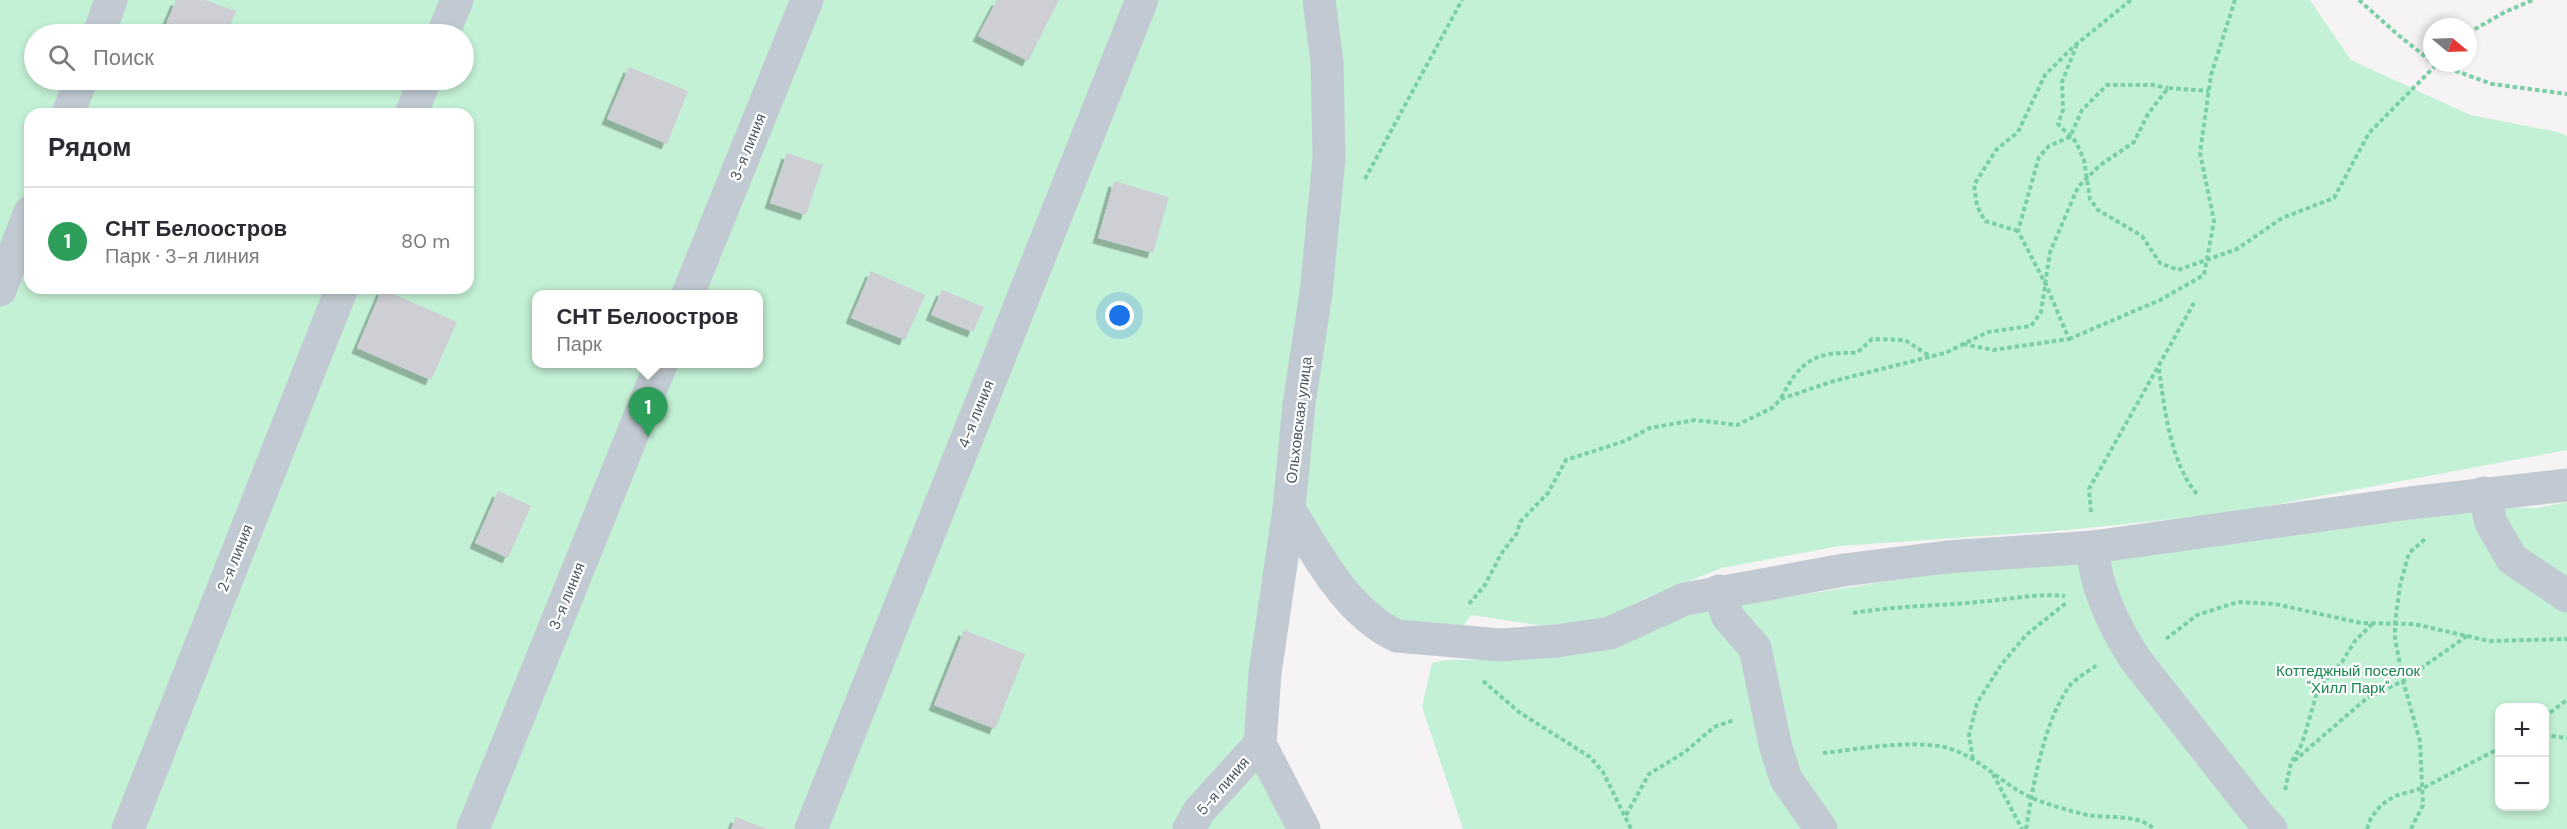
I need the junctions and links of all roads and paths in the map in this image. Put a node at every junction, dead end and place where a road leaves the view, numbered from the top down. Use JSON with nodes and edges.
{"nodes":[{"id":1,"x":111,"y":0,"type":"edge"},
{"id":2,"x":457,"y":0,"type":"edge"},
{"id":3,"x":807,"y":0,"type":"edge"},
{"id":4,"x":1142,"y":0,"type":"edge"},
{"id":5,"x":1319,"y":0,"type":"edge"},
{"id":6,"x":1462,"y":0,"type":"edge"},
{"id":7,"x":2131,"y":0,"type":"edge"},
{"id":8,"x":2235,"y":0,"type":"edge"},
{"id":9,"x":2359,"y":0,"type":"edge"},
{"id":10,"x":2533,"y":0,"type":"edge"},
{"id":11,"x":103,"y":24,"type":"edge"},
{"id":12,"x":447,"y":24,"type":"edge"},
{"id":13,"x":2477,"y":28,"type":"edge"},
{"id":14,"x":2077,"y":44,"type":"junction"},
{"id":15,"x":2423,"y":54,"type":"edge"},
{"id":16,"x":2427,"y":72,"type":"edge"},
{"id":17,"x":2459,"y":72,"type":"edge"},
{"id":18,"x":2168,"y":88,"type":"junction"},
{"id":19,"x":77,"y":90,"type":"edge"},
{"id":20,"x":421,"y":90,"type":"edge"},
{"id":21,"x":2209,"y":91,"type":"junction"},
{"id":22,"x":2567,"y":94,"type":"edge"},
{"id":23,"x":70,"y":108,"type":"edge"},
{"id":24,"x":413,"y":108,"type":"edge"},
{"id":25,"x":2070,"y":135,"type":"junction"},
{"id":26,"x":2085,"y":179,"type":"junction"},
{"id":27,"x":1362,"y":185,"type":"dead end"},
{"id":28,"x":24,"y":228,"type":"edge"},
{"id":29,"x":2018,"y":231,"type":"junction"},
{"id":30,"x":2206,"y":260,"type":"junction"},
{"id":31,"x":2046,"y":285,"type":"junction"},
{"id":32,"x":0,"y":290,"type":"edge"},
{"id":33,"x":690,"y":290,"type":"edge"},
{"id":34,"x":340,"y":294,"type":"edge"},
{"id":35,"x":2194,"y":303,"type":"dead end"},
{"id":36,"x":2069,"y":339,"type":"junction"},
{"id":37,"x":1962,"y":344,"type":"junction"},
{"id":38,"x":1931,"y":357,"type":"junction"},
{"id":39,"x":658,"y":368,"type":"edge"},
{"id":40,"x":2159,"y":368,"type":"junction"},
{"id":41,"x":1781,"y":399,"type":"junction"},
{"id":42,"x":2567,"y":485,"type":"edge"},
{"id":43,"x":2484,"y":494,"type":"junction"},
{"id":44,"x":1289,"y":509,"type":"junction"},
{"id":45,"x":2229,"y":527,"type":"junction"},
{"id":46,"x":2428,"y":536,"type":"dead end"},
{"id":47,"x":2093,"y":546,"type":"junction"},
{"id":48,"x":1719,"y":591,"type":"junction"},
{"id":49,"x":2567,"y":596,"type":"edge"},
{"id":50,"x":2075,"y":597,"type":"junction"},
{"id":51,"x":2111,"y":612,"type":"junction"},
{"id":52,"x":1853,"y":613,"type":"dead end"},
{"id":53,"x":2373,"y":623,"type":"junction"},
{"id":54,"x":2395,"y":623,"type":"junction"},
{"id":55,"x":2467,"y":636,"type":"junction"},
{"id":56,"x":2567,"y":639,"type":"edge"},
{"id":57,"x":1447,"y":641,"type":"junction"},
{"id":58,"x":2136,"y":659,"type":"junction"},
{"id":59,"x":2403,"y":681,"type":"junction"},
{"id":60,"x":2567,"y":700,"type":"edge"},
{"id":61,"x":1767,"y":707,"type":"junction"},
{"id":62,"x":2549,"y":713,"type":"edge"},
{"id":63,"x":2549,"y":736,"type":"edge"},
{"id":64,"x":2567,"y":738,"type":"edge"},
{"id":65,"x":1260,"y":744,"type":"junction"},
{"id":66,"x":2495,"y":750,"type":"edge"},
{"id":67,"x":1823,"y":753,"type":"dead end"},
{"id":68,"x":1974,"y":760,"type":"junction"},
{"id":69,"x":2291,"y":763,"type":"junction"},
{"id":70,"x":1991,"y":772,"type":"junction"},
{"id":71,"x":2423,"y":788,"type":"junction"},
{"id":72,"x":2285,"y":797,"type":"dead end"},
{"id":73,"x":2031,"y":798,"type":"junction"},
{"id":74,"x":1626,"y":816,"type":"junction"},
{"id":75,"x":128,"y":829,"type":"edge"},
{"id":76,"x":473,"y":829,"type":"edge"},
{"id":77,"x":811,"y":829,"type":"edge"},
{"id":78,"x":1189,"y":829,"type":"edge"},
{"id":79,"x":1304,"y":829,"type":"edge"},
{"id":80,"x":1631,"y":829,"type":"edge"},
{"id":81,"x":1821,"y":829,"type":"edge"},
{"id":82,"x":2024,"y":829,"type":"edge"},
{"id":83,"x":2154,"y":829,"type":"edge"},
{"id":84,"x":2271,"y":829,"type":"edge"},
{"id":85,"x":2367,"y":829,"type":"edge"},
{"id":86,"x":2411,"y":829,"type":"edge"}],
"edges":[{"from":1,"to":11,"type":"street"},
{"from":2,"to":12,"type":"street"},
{"from":3,"to":33,"type":"street","name":"3-я линия"},
{"from":4,"to":77,"type":"street","name":"4-я линия"},
{"from":5,"to":44,"type":"street","name":"Ольховская улица"},
{"from":6,"to":27,"type":"path"},
{"from":7,"to":14,"type":"path"},
{"from":8,"to":21,"type":"path"},
{"from":9,"to":15,"type":"path"},
{"from":10,"to":13,"type":"path"},
{"from":14,"to":25,"type":"path"},
{"from":14,"to":29,"type":"path"},
{"from":16,"to":30,"type":"path"},
{"from":17,"to":22,"type":"path"},
{"from":18,"to":21,"type":"path"},
{"from":18,"to":25,"type":"path"},
{"from":18,"to":26,"type":"path"},
{"from":19,"to":23,"type":"street"},
{"from":20,"to":24,"type":"street"},
{"from":21,"to":30,"type":"path"},
{"from":25,"to":26,"type":"path"},
{"from":25,"to":29,"type":"path"},
{"from":26,"to":30,"type":"path"},
{"from":26,"to":31,"type":"path"},
{"from":28,"to":32,"type":"street"},
{"from":29,"to":31,"type":"path"},
{"from":30,"to":36,"type":"path"},
{"from":31,"to":36,"type":"path"},
{"from":31,"to":37,"type":"path"},
{"from":34,"to":75,"type":"street","name":"2-я линия"},
{"from":35,"to":40,"type":"path"},
{"from":36,"to":37,"type":"path"},
{"from":37,"to":38,"type":"path"},
{"from":38,"to":41,"type":"path"},
{"from":38,"to":41,"type":"path"},
{"from":39,"to":76,"type":"street","name":"3-я линия"},
{"from":40,"to":45,"type":"path"},
{"from":40,"to":47,"type":"path"},
{"from":41,"to":57,"type":"path"},
{"from":42,"to":43,"type":"street"},
{"from":43,"to":45,"type":"street"},
{"from":43,"to":49,"type":"street"},
{"from":44,"to":57,"type":"street"},
{"from":44,"to":65,"type":"street","name":"Ольховская улица"},
{"from":45,"to":47,"type":"street"},
{"from":46,"to":54,"type":"path"},
{"from":47,"to":48,"type":"street"},
{"from":47,"to":51,"type":"street"},
{"from":48,"to":57,"type":"street"},
{"from":48,"to":61,"type":"street"},
{"from":50,"to":51,"type":"path"},
{"from":50,"to":52,"type":"path"},
{"from":50,"to":68,"type":"path"},
{"from":51,"to":58,"type":"street"},
{"from":53,"to":54,"type":"path"},
{"from":53,"to":58,"type":"path"},
{"from":53,"to":69,"type":"path"},
{"from":54,"to":55,"type":"path"},
{"from":54,"to":59,"type":"path"},
{"from":55,"to":56,"type":"path"},
{"from":55,"to":59,"type":"path"},
{"from":57,"to":74,"type":"path"},
{"from":58,"to":73,"type":"path"},
{"from":58,"to":84,"type":"street"},
{"from":59,"to":69,"type":"path"},
{"from":59,"to":71,"type":"path"},
{"from":60,"to":62,"type":"path"},
{"from":61,"to":74,"type":"path"},
{"from":61,"to":81,"type":"street"},
{"from":63,"to":64,"type":"path"},
{"from":65,"to":78,"type":"street","name":"5-я линия"},
{"from":65,"to":79,"type":"street"},
{"from":66,"to":71,"type":"path"},
{"from":67,"to":68,"type":"path"},
{"from":68,"to":70,"type":"path"},
{"from":69,"to":72,"type":"path"},
{"from":70,"to":73,"type":"path"},
{"from":70,"to":82,"type":"path"},
{"from":71,"to":85,"type":"path"},
{"from":71,"to":86,"type":"path"},
{"from":73,"to":82,"type":"path"},
{"from":73,"to":83,"type":"path"},
{"from":74,"to":80,"type":"path"}]}
